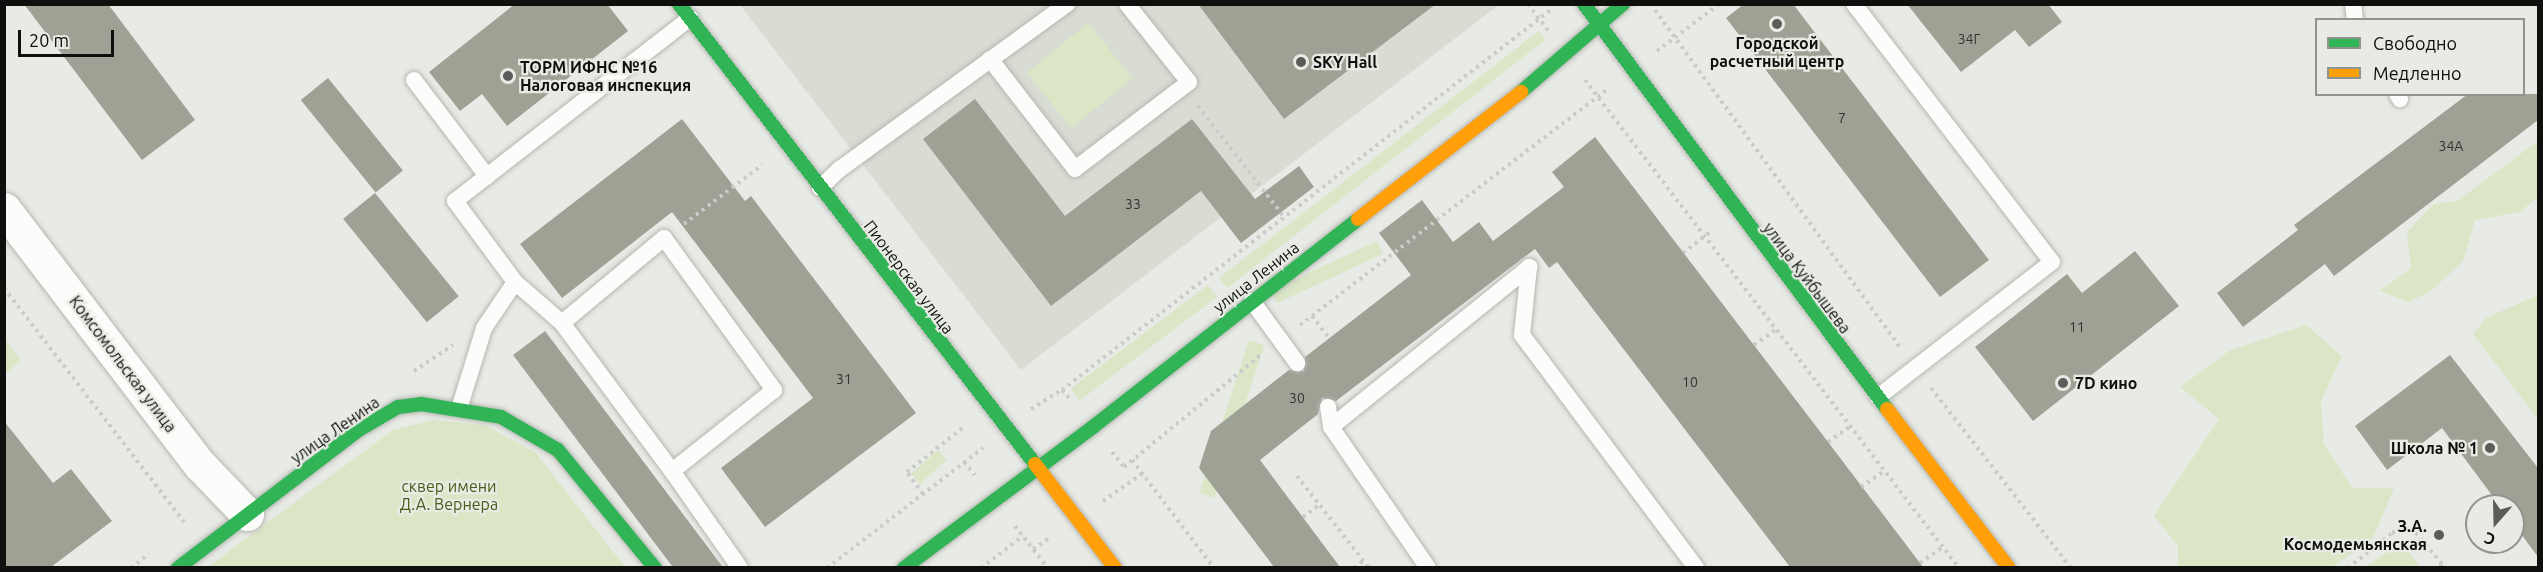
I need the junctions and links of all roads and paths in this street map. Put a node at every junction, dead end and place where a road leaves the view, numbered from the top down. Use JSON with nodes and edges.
{"nodes":[{"id":1,"x":679,"y":4,"type":"edge"},
{"id":2,"x":1067,"y":4,"type":"edge"},
{"id":3,"x":1127,"y":4,"type":"edge"},
{"id":4,"x":1557,"y":4,"type":"edge"},
{"id":5,"x":1584,"y":4,"type":"edge"},
{"id":6,"x":1623,"y":4,"type":"edge"},
{"id":7,"x":1650,"y":4,"type":"edge"},
{"id":8,"x":1719,"y":4,"type":"edge"},
{"id":9,"x":1854,"y":4,"type":"edge"},
{"id":10,"x":690,"y":18,"type":"junction"},
{"id":11,"x":1598,"y":23,"type":"junction"},
{"id":12,"x":1675,"y":37,"type":"junction"},
{"id":13,"x":1565,"y":57,"type":"junction"},
{"id":14,"x":990,"y":59,"type":"junction"},
{"id":15,"x":1634,"y":69,"type":"junction"},
{"id":16,"x":414,"y":80,"type":"dead end"},
{"id":17,"x":1183,"y":87,"type":"junction"},
{"id":18,"x":1598,"y":97,"type":"junction"},
{"id":19,"x":789,"y":146,"type":"junction"},
{"id":20,"x":487,"y":176,"type":"junction"},
{"id":21,"x":820,"y":188,"type":"junction"},
{"id":22,"x":4,"y":209,"type":"edge"},
{"id":23,"x":1284,"y":217,"type":"junction"},
{"id":24,"x":664,"y":238,"type":"junction"},
{"id":25,"x":515,"y":282,"type":"junction"},
{"id":26,"x":4,"y":288,"type":"edge"},
{"id":27,"x":1252,"y":301,"type":"junction"},
{"id":28,"x":1312,"y":316,"type":"junction"},
{"id":29,"x":562,"y":323,"type":"junction"},
{"id":30,"x":1329,"y":338,"type":"dead end"},
{"id":31,"x":1280,"y":340,"type":"junction"},
{"id":32,"x":1297,"y":363,"type":"dead end"},
{"id":33,"x":1915,"y":368,"type":"junction"},
{"id":34,"x":1878,"y":397,"type":"junction"},
{"id":35,"x":1328,"y":406,"type":"dead end"},
{"id":36,"x":459,"y":409,"type":"junction"},
{"id":37,"x":972,"y":420,"type":"dead end"},
{"id":38,"x":1331,"y":428,"type":"junction"},
{"id":39,"x":1006,"y":430,"type":"junction"},
{"id":40,"x":1132,"y":460,"type":"junction"},
{"id":41,"x":1124,"y":467,"type":"dead end"},
{"id":42,"x":1038,"y":468,"type":"junction"},
{"id":43,"x":672,"y":471,"type":"junction"},
{"id":44,"x":1297,"y":476,"type":"dead end"},
{"id":45,"x":923,"y":494,"type":"junction"},
{"id":46,"x":1320,"y":504,"type":"junction"},
{"id":47,"x":247,"y":514,"type":"junction"},
{"id":48,"x":1303,"y":517,"type":"dead end"},
{"id":49,"x":187,"y":525,"type":"dead end"},
{"id":50,"x":1023,"y":536,"type":"dead end"},
{"id":51,"x":1363,"y":561,"type":"junction"},
{"id":52,"x":178,"y":567,"type":"edge"},
{"id":53,"x":655,"y":567,"type":"edge"},
{"id":54,"x":740,"y":567,"type":"edge"},
{"id":55,"x":827,"y":567,"type":"edge"},
{"id":56,"x":904,"y":567,"type":"edge"},
{"id":57,"x":981,"y":567,"type":"edge"},
{"id":58,"x":1115,"y":567,"type":"edge"},
{"id":59,"x":1214,"y":567,"type":"edge"},
{"id":60,"x":1354,"y":567,"type":"edge"},
{"id":61,"x":1369,"y":567,"type":"edge"},
{"id":62,"x":1428,"y":567,"type":"edge"},
{"id":63,"x":1696,"y":567,"type":"edge"},
{"id":64,"x":1959,"y":567,"type":"edge"},
{"id":65,"x":2009,"y":567,"type":"edge"},
{"id":66,"x":2071,"y":567,"type":"edge"},
{"id":67,"x":2348,"y":567,"type":"edge"},
{"id":68,"x":2440,"y":567,"type":"edge"}],
"edges":[{"from":1,"to":10,"type":"street","name":"Пионерская улица"},
{"from":2,"to":14,"type":"lane"},
{"from":3,"to":17,"type":"lane"},
{"from":4,"to":23,"type":"path"},
{"from":5,"to":11,"type":"street","name":"улица Куйбышева"},
{"from":6,"to":11,"type":"street","name":"улица Ленина"},
{"from":7,"to":12,"type":"path"},
{"from":8,"to":12,"type":"path"},
{"from":9,"to":33,"type":"lane"},
{"from":10,"to":19,"type":"street","name":"Пионерская улица"},
{"from":10,"to":20,"type":"lane"},
{"from":11,"to":13,"type":"street","name":"улица Ленина"},
{"from":11,"to":15,"type":"street","name":"улица Куйбышева"},
{"from":12,"to":15,"type":"path"},
{"from":12,"to":33,"type":"path"},
{"from":13,"to":18,"type":"path"},
{"from":13,"to":27,"type":"street","name":"улица Ленина"},
{"from":14,"to":17,"type":"lane"},
{"from":14,"to":21,"type":"lane"},
{"from":15,"to":18,"type":"path"},
{"from":15,"to":34,"type":"street","name":"улица Куйбышева"},
{"from":16,"to":20,"type":"lane"},
{"from":17,"to":23,"type":"path"},
{"from":18,"to":28,"type":"path"},
{"from":18,"to":64,"type":"path"},
{"from":19,"to":21,"type":"street","name":"Пионерская улица"},
{"from":19,"to":24,"type":"path"},
{"from":20,"to":25,"type":"lane"},
{"from":21,"to":39,"type":"street","name":"Пионерская улица"},
{"from":22,"to":47,"type":"street","name":"Комсомольская улица"},
{"from":23,"to":39,"type":"path"},
{"from":24,"to":29,"type":"lane"},
{"from":24,"to":43,"type":"lane"},
{"from":25,"to":29,"type":"lane"},
{"from":25,"to":36,"type":"lane"},
{"from":26,"to":49,"type":"path"},
{"from":27,"to":31,"type":"lane"},
{"from":27,"to":42,"type":"street","name":"улица Ленина"},
{"from":28,"to":30,"type":"path"},
{"from":28,"to":31,"type":"path"},
{"from":29,"to":43,"type":"lane"},
{"from":31,"to":32,"type":"lane"},
{"from":31,"to":40,"type":"path"},
{"from":33,"to":34,"type":"lane"},
{"from":33,"to":66,"type":"path"},
{"from":34,"to":65,"type":"street","name":"улица Куйбышева"},
{"from":35,"to":38,"type":"lane"},
{"from":36,"to":47,"type":"street","name":"улица Ленина"},
{"from":36,"to":53,"type":"street","name":"улица Ленина"},
{"from":37,"to":45,"type":"path"},
{"from":38,"to":62,"type":"lane"},
{"from":38,"to":63,"type":"lane"},
{"from":39,"to":42,"type":"street","name":"Пионерская улица"},
{"from":39,"to":45,"type":"path"},
{"from":40,"to":41,"type":"path"},
{"from":40,"to":59,"type":"path"},
{"from":42,"to":56,"type":"street","name":"улица Ленина"},
{"from":42,"to":58,"type":"street","name":"Пионерская улица"},
{"from":43,"to":54,"type":"lane"},
{"from":44,"to":46,"type":"path"},
{"from":45,"to":55,"type":"path"},
{"from":46,"to":48,"type":"path"},
{"from":46,"to":51,"type":"path"},
{"from":47,"to":52,"type":"street","name":"улица Ленина"},
{"from":50,"to":57,"type":"path"},
{"from":51,"to":60,"type":"path"},
{"from":51,"to":61,"type":"path"},
{"from":67,"to":68,"type":"path"}]}
